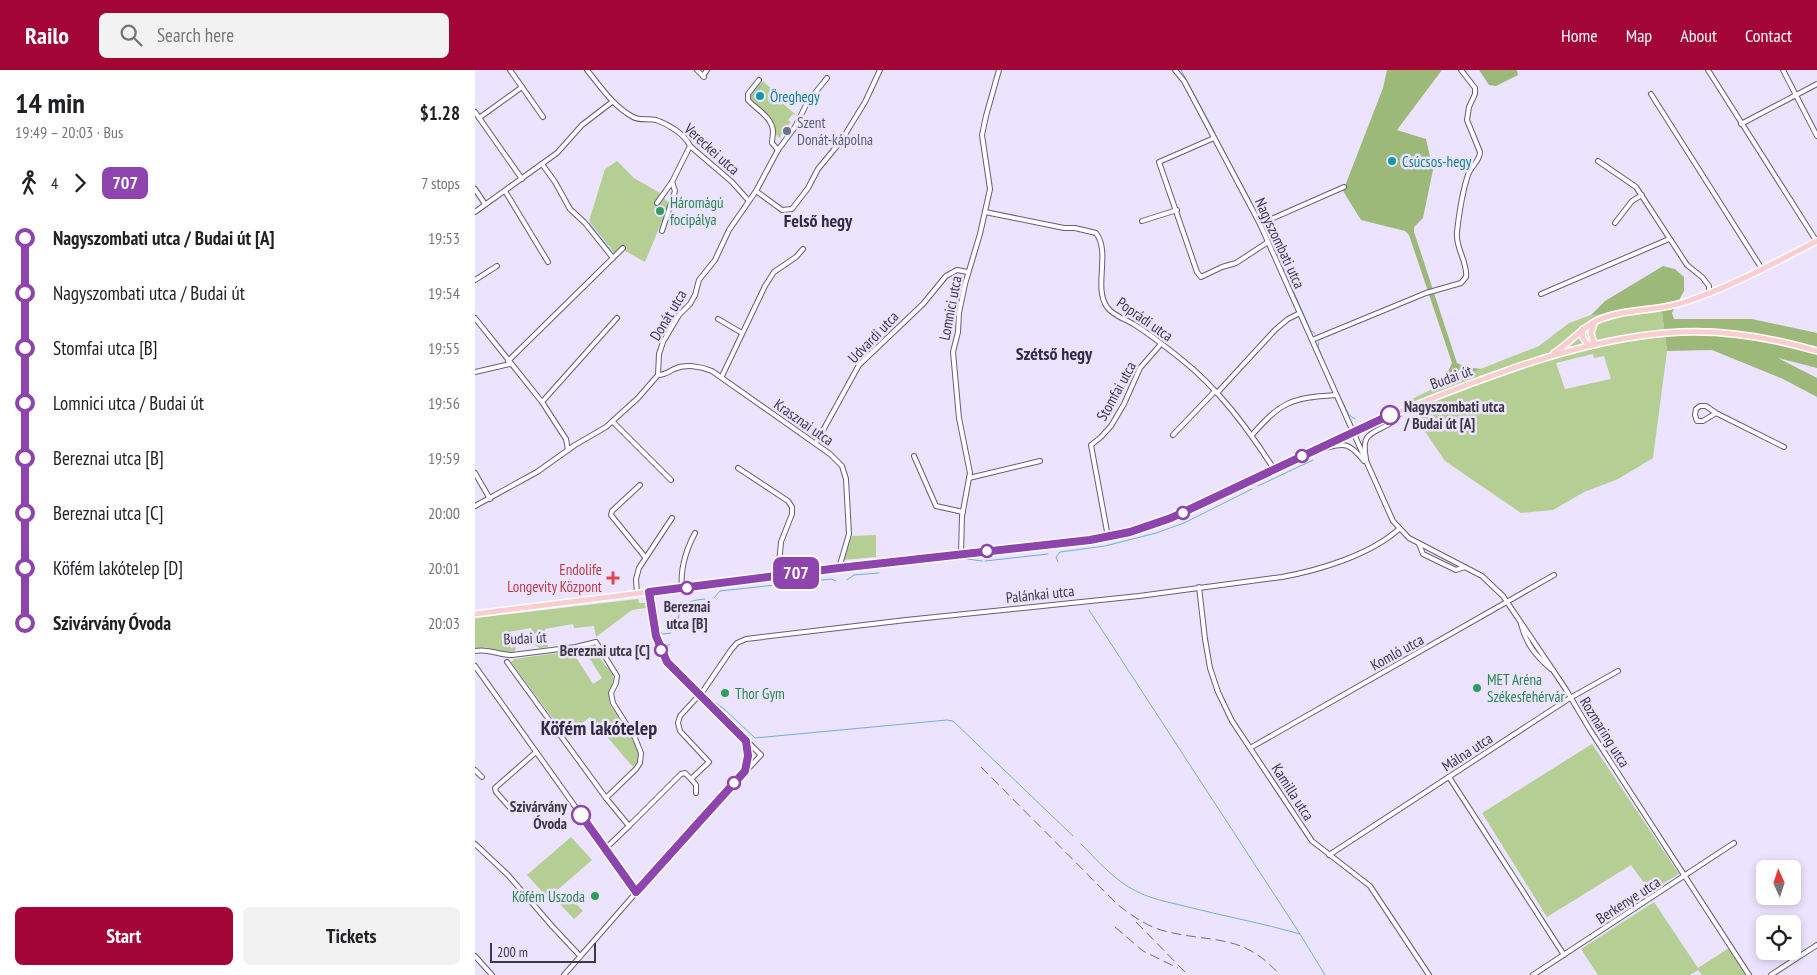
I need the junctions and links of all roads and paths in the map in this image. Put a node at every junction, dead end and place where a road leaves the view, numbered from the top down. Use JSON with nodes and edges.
{"nodes":[{"id":1,"x":510,"y":70,"type":"edge"},
{"id":2,"x":587,"y":70,"type":"edge"},
{"id":3,"x":697,"y":70,"type":"edge"},
{"id":4,"x":707,"y":70,"type":"edge"},
{"id":5,"x":879,"y":70,"type":"edge"},
{"id":6,"x":999,"y":70,"type":"edge"},
{"id":7,"x":1175,"y":70,"type":"edge"},
{"id":8,"x":1461,"y":70,"type":"edge"},
{"id":9,"x":1708,"y":70,"type":"edge"},
{"id":10,"x":1783,"y":70,"type":"edge"},
{"id":11,"x":827,"y":78,"type":"dead end"},
{"id":12,"x":759,"y":80,"type":"dead end"},
{"id":13,"x":1817,"y":84,"type":"edge"},
{"id":14,"x":522,"y":87,"type":"junction"},
{"id":15,"x":1651,"y":94,"type":"dead end"},
{"id":16,"x":1796,"y":95,"type":"junction"},
{"id":17,"x":612,"y":102,"type":"junction"},
{"id":18,"x":475,"y":112,"type":"edge"},
{"id":19,"x":543,"y":117,"type":"dead end"},
{"id":20,"x":479,"y":118,"type":"junction"},
{"id":21,"x":1741,"y":124,"type":"junction"},
{"id":22,"x":1817,"y":136,"type":"edge"},
{"id":23,"x":1214,"y":138,"type":"junction"},
{"id":24,"x":690,"y":146,"type":"junction"},
{"id":25,"x":778,"y":150,"type":"junction"},
{"id":26,"x":1598,"y":161,"type":"dead end"},
{"id":27,"x":542,"y":164,"type":"junction"},
{"id":28,"x":522,"y":179,"type":"junction"},
{"id":29,"x":672,"y":182,"type":"junction"},
{"id":30,"x":1344,"y":187,"type":"dead end"},
{"id":31,"x":475,"y":189,"type":"edge"},
{"id":32,"x":505,"y":191,"type":"junction"},
{"id":33,"x":756,"y":191,"type":"junction"},
{"id":34,"x":1642,"y":195,"type":"junction"},
{"id":35,"x":662,"y":196,"type":"junction"},
{"id":36,"x":748,"y":200,"type":"junction"},
{"id":37,"x":657,"y":203,"type":"dead end"},
{"id":38,"x":485,"y":204,"type":"junction"},
{"id":39,"x":671,"y":204,"type":"junction"},
{"id":40,"x":1177,"y":210,"type":"junction"},
{"id":41,"x":475,"y":212,"type":"edge"},
{"id":42,"x":985,"y":212,"type":"junction"},
{"id":43,"x":1142,"y":220,"type":"dead end"},
{"id":44,"x":1615,"y":223,"type":"dead end"},
{"id":45,"x":1260,"y":224,"type":"junction"},
{"id":46,"x":662,"y":231,"type":"dead end"},
{"id":47,"x":1669,"y":239,"type":"junction"},
{"id":48,"x":1268,"y":242,"type":"junction"},
{"id":49,"x":1817,"y":242,"type":"edge"},
{"id":50,"x":623,"y":248,"type":"dead end"},
{"id":51,"x":803,"y":249,"type":"dead end"},
{"id":52,"x":613,"y":258,"type":"junction"},
{"id":53,"x":548,"y":262,"type":"dead end"},
{"id":54,"x":497,"y":266,"type":"dead end"},
{"id":55,"x":1762,"y":269,"type":"junction"},
{"id":56,"x":969,"y":272,"type":"junction"},
{"id":57,"x":475,"y":280,"type":"edge"},
{"id":58,"x":1709,"y":293,"type":"junction"},
{"id":59,"x":1541,"y":294,"type":"dead end"},
{"id":60,"x":1300,"y":313,"type":"junction"},
{"id":61,"x":475,"y":318,"type":"edge"},
{"id":62,"x":617,"y":318,"type":"dead end"},
{"id":63,"x":718,"y":320,"type":"dead end"},
{"id":64,"x":1594,"y":322,"type":"junction"},
{"id":65,"x":1583,"y":329,"type":"junction"},
{"id":66,"x":742,"y":333,"type":"junction"},
{"id":67,"x":1311,"y":340,"type":"junction"},
{"id":68,"x":1161,"y":344,"type":"junction"},
{"id":69,"x":1592,"y":345,"type":"junction"},
{"id":70,"x":1817,"y":351,"type":"edge"},
{"id":71,"x":1547,"y":357,"type":"junction"},
{"id":72,"x":509,"y":363,"type":"junction"},
{"id":73,"x":475,"y":372,"type":"edge"},
{"id":74,"x":658,"y":375,"type":"junction"},
{"id":75,"x":722,"y":376,"type":"junction"},
{"id":76,"x":1216,"y":392,"type":"junction"},
{"id":77,"x":1336,"y":395,"type":"junction"},
{"id":78,"x":542,"y":402,"type":"junction"},
{"id":79,"x":1404,"y":408,"type":"junction"},
{"id":80,"x":1716,"y":413,"type":"junction"},
{"id":81,"x":613,"y":422,"type":"junction"},
{"id":82,"x":1353,"y":433,"type":"junction"},
{"id":83,"x":1173,"y":435,"type":"dead end"},
{"id":84,"x":1252,"y":435,"type":"junction"},
{"id":85,"x":566,"y":439,"type":"junction"},
{"id":86,"x":816,"y":443,"type":"junction"},
{"id":87,"x":575,"y":444,"type":"junction"},
{"id":88,"x":1784,"y":447,"type":"dead end"},
{"id":89,"x":568,"y":450,"type":"junction"},
{"id":90,"x":1311,"y":451,"type":"junction"},
{"id":91,"x":914,"y":456,"type":"dead end"},
{"id":92,"x":1040,"y":461,"type":"dead end"},
{"id":93,"x":1368,"y":466,"type":"junction"},
{"id":94,"x":738,"y":468,"type":"dead end"},
{"id":95,"x":1274,"y":469,"type":"junction"},
{"id":96,"x":475,"y":473,"type":"edge"},
{"id":97,"x":969,"y":478,"type":"junction"},
{"id":98,"x":671,"y":480,"type":"dead end"},
{"id":99,"x":640,"y":485,"type":"dead end"},
{"id":100,"x":490,"y":499,"type":"junction"},
{"id":101,"x":475,"y":506,"type":"edge"},
{"id":102,"x":963,"y":512,"type":"junction"},
{"id":103,"x":672,"y":518,"type":"dead end"},
{"id":104,"x":1399,"y":530,"type":"junction"},
{"id":105,"x":695,"y":533,"type":"dead end"},
{"id":106,"x":1108,"y":537,"type":"junction"},
{"id":107,"x":1419,"y":544,"type":"junction"},
{"id":108,"x":961,"y":554,"type":"junction"},
{"id":109,"x":645,"y":557,"type":"junction"},
{"id":110,"x":1465,"y":567,"type":"junction"},
{"id":111,"x":839,"y":568,"type":"junction"},
{"id":112,"x":778,"y":576,"type":"junction"},
{"id":113,"x":1554,"y":576,"type":"dead end"},
{"id":114,"x":1199,"y":587,"type":"junction"},
{"id":115,"x":682,"y":589,"type":"junction"},
{"id":116,"x":649,"y":592,"type":"junction"},
{"id":117,"x":637,"y":594,"type":"junction"},
{"id":118,"x":1508,"y":603,"type":"junction"},
{"id":119,"x":475,"y":614,"type":"edge"},
{"id":120,"x":475,"y":651,"type":"edge"},
{"id":121,"x":507,"y":662,"type":"dead end"},
{"id":122,"x":475,"y":666,"type":"edge"},
{"id":123,"x":1618,"y":671,"type":"dead end"},
{"id":124,"x":699,"y":695,"type":"junction"},
{"id":125,"x":1570,"y":698,"type":"junction"},
{"id":126,"x":1250,"y":748,"type":"junction"},
{"id":127,"x":537,"y":752,"type":"junction"},
{"id":128,"x":475,"y":770,"type":"edge"},
{"id":129,"x":481,"y":777,"type":"dead end"},
{"id":130,"x":1449,"y":777,"type":"junction"},
{"id":131,"x":691,"y":779,"type":"junction"},
{"id":132,"x":697,"y":793,"type":"dead end"},
{"id":133,"x":606,"y":798,"type":"junction"},
{"id":134,"x":512,"y":810,"type":"dead end"},
{"id":135,"x":629,"y":826,"type":"junction"},
{"id":136,"x":1734,"y":843,"type":"dead end"},
{"id":137,"x":475,"y":845,"type":"edge"},
{"id":138,"x":605,"y":849,"type":"junction"},
{"id":139,"x":1329,"y":855,"type":"junction"},
{"id":140,"x":1684,"y":877,"type":"junction"},
{"id":141,"x":636,"y":892,"type":"junction"},
{"id":142,"x":1817,"y":945,"type":"edge"},
{"id":143,"x":1564,"y":955,"type":"junction"},
{"id":144,"x":475,"y":956,"type":"edge"},
{"id":145,"x":580,"y":956,"type":"junction"},
{"id":146,"x":492,"y":975,"type":"edge"},
{"id":147,"x":564,"y":975,"type":"edge"},
{"id":148,"x":1429,"y":975,"type":"edge"},
{"id":149,"x":1533,"y":975,"type":"edge"},
{"id":150,"x":1749,"y":975,"type":"edge"},
{"id":151,"x":1771,"y":975,"type":"edge"}],
"edges":[{"from":1,"to":14,"type":"street"},
{"from":2,"to":17,"type":"street","name":"Vereckei utca"},
{"from":3,"to":4,"type":"street"},
{"from":5,"to":33,"type":"street"},
{"from":6,"to":42,"type":"street","name":"Lomnici utca"},
{"from":7,"to":23,"type":"street","name":"Nagyszombati utca"},
{"from":8,"to":67,"type":"street"},
{"from":9,"to":21,"type":"street"},
{"from":10,"to":16,"type":"street"},
{"from":11,"to":25,"type":"street","name":"Donát utca"},
{"from":12,"to":25,"type":"street"},
{"from":13,"to":16,"type":"street"},
{"from":14,"to":19,"type":"street"},
{"from":14,"to":20,"type":"street"},
{"from":15,"to":55,"type":"street"},
{"from":16,"to":21,"type":"street"},
{"from":16,"to":22,"type":"street"},
{"from":17,"to":24,"type":"street","name":"Vereckei utca"},
{"from":17,"to":27,"type":"street"},
{"from":18,"to":20,"type":"street"},
{"from":20,"to":28,"type":"street"},
{"from":21,"to":49,"type":"street"},
{"from":23,"to":40,"type":"street"},
{"from":23,"to":45,"type":"street","name":"Nagyszombati utca"},
{"from":24,"to":29,"type":"street"},
{"from":24,"to":36,"type":"street","name":"Vereckei utca"},
{"from":25,"to":33,"type":"street","name":"Donát utca"},
{"from":26,"to":34,"type":"street"},
{"from":27,"to":28,"type":"street"},
{"from":27,"to":52,"type":"street"},
{"from":28,"to":32,"type":"street"},
{"from":29,"to":35,"type":"street"},
{"from":29,"to":39,"type":"street"},
{"from":30,"to":45,"type":"street"},
{"from":31,"to":38,"type":"street"},
{"from":32,"to":38,"type":"street"},
{"from":32,"to":53,"type":"street"},
{"from":33,"to":36,"type":"street","name":"Donát utca"},
{"from":34,"to":44,"type":"street"},
{"from":34,"to":47,"type":"street"},
{"from":35,"to":37,"type":"street"},
{"from":35,"to":39,"type":"street"},
{"from":36,"to":74,"type":"street","name":"Donát utca"},
{"from":38,"to":41,"type":"street"},
{"from":39,"to":46,"type":"street"},
{"from":40,"to":43,"type":"street"},
{"from":40,"to":48,"type":"street"},
{"from":42,"to":56,"type":"street","name":"Lomnici utca"},
{"from":42,"to":68,"type":"street","name":"Poprádi utca"},
{"from":45,"to":48,"type":"street","name":"Nagyszombati utca"},
{"from":47,"to":58,"type":"street"},
{"from":47,"to":59,"type":"street"},
{"from":48,"to":60,"type":"street","name":"Nagyszombati utca"},
{"from":49,"to":55,"type":"main road"},
{"from":50,"to":52,"type":"street"},
{"from":51,"to":66,"type":"street"},
{"from":52,"to":72,"type":"street"},
{"from":54,"to":57,"type":"street"},
{"from":55,"to":58,"type":"main road"},
{"from":56,"to":86,"type":"street","name":"Udvardi utca"},
{"from":56,"to":97,"type":"street","name":"Lomnici utca"},
{"from":58,"to":64,"type":"main road"},
{"from":60,"to":67,"type":"street","name":"Nagyszombati utca"},
{"from":60,"to":76,"type":"street"},
{"from":61,"to":72,"type":"street"},
{"from":62,"to":78,"type":"street"},
{"from":63,"to":66,"type":"street"},
{"from":64,"to":65,"type":"main road"},
{"from":64,"to":69,"type":"main road"},
{"from":65,"to":69,"type":"main road"},
{"from":65,"to":71,"type":"main road"},
{"from":66,"to":75,"type":"street"},
{"from":67,"to":77,"type":"street","name":"Nagyszombati utca"},
{"from":68,"to":76,"type":"street","name":"Poprádi utca"},
{"from":68,"to":106,"type":"street","name":"Stomfai utca"},
{"from":69,"to":70,"type":"main road","name":"Budai út"},
{"from":69,"to":71,"type":"main road","name":"Budai út"},
{"from":71,"to":79,"type":"main road","name":"Budai út"},
{"from":72,"to":73,"type":"street"},
{"from":72,"to":78,"type":"street"},
{"from":74,"to":75,"type":"street","name":"Krasznai utca"},
{"from":74,"to":81,"type":"street"},
{"from":75,"to":86,"type":"street","name":"Krasznai utca"},
{"from":76,"to":83,"type":"street"},
{"from":76,"to":84,"type":"street","name":"Poprádi utca"},
{"from":77,"to":82,"type":"street","name":"Nagyszombati utca"},
{"from":77,"to":84,"type":"street"},
{"from":78,"to":85,"type":"street"},
{"from":79,"to":82,"type":"main road","name":"Budai út"},
{"from":79,"to":93,"type":"street"},
{"from":80,"to":80,"type":"street"},
{"from":80,"to":88,"type":"street"},
{"from":81,"to":87,"type":"street"},
{"from":81,"to":98,"type":"street"},
{"from":82,"to":90,"type":"main road","name":"Budai út"},
{"from":82,"to":93,"type":"street"},
{"from":84,"to":95,"type":"street","name":"Poprádi utca"},
{"from":85,"to":87,"type":"street"},
{"from":85,"to":89,"type":"street"},
{"from":86,"to":111,"type":"street","name":"Krasznai utca"},
{"from":87,"to":89,"type":"street"},
{"from":89,"to":100,"type":"street"},
{"from":90,"to":93,"type":"street"},
{"from":90,"to":95,"type":"main road","name":"Budai út"},
{"from":91,"to":102,"type":"street"},
{"from":92,"to":97,"type":"street"},
{"from":93,"to":104,"type":"street"},
{"from":94,"to":112,"type":"street"},
{"from":95,"to":106,"type":"main road","name":"Budai út"},
{"from":96,"to":100,"type":"street"},
{"from":97,"to":102,"type":"street","name":"Lomnici utca"},
{"from":99,"to":109,"type":"street"},
{"from":100,"to":101,"type":"street"},
{"from":102,"to":108,"type":"street","name":"Lomnici utca"},
{"from":103,"to":109,"type":"street"},
{"from":104,"to":107,"type":"street"},
{"from":104,"to":114,"type":"street","name":"Palánkai utca"},
{"from":105,"to":115,"type":"street"},
{"from":106,"to":108,"type":"main road","name":"Budai út"},
{"from":107,"to":110,"type":"street"},
{"from":107,"to":110,"type":"street"},
{"from":108,"to":111,"type":"main road","name":"Budai út"},
{"from":109,"to":117,"type":"street"},
{"from":110,"to":118,"type":"street"},
{"from":111,"to":112,"type":"main road","name":"Budai út"},
{"from":112,"to":115,"type":"main road","name":"Budai út"},
{"from":113,"to":118,"type":"street","name":"Komló utca"},
{"from":114,"to":124,"type":"street","name":"Palánkai utca"},
{"from":114,"to":126,"type":"street","name":"Kamilla utca"},
{"from":115,"to":116,"type":"main road","name":"Budai út"},
{"from":116,"to":117,"type":"main road","name":"Budai út"},
{"from":116,"to":124,"type":"street"},
{"from":117,"to":119,"type":"main road","name":"Budai út"},
{"from":118,"to":125,"type":"street","name":"Rozmaring utca"},
{"from":118,"to":126,"type":"street","name":"Komló utca"},
{"from":120,"to":133,"type":"street","name":"Budai út"},
{"from":121,"to":133,"type":"street"},
{"from":122,"to":127,"type":"street"},
{"from":123,"to":125,"type":"street","name":"Málna utca"},
{"from":124,"to":131,"type":"street"},
{"from":124,"to":141,"type":"street"},
{"from":125,"to":130,"type":"street","name":"Málna utca"},
{"from":125,"to":140,"type":"street","name":"Rozmaring utca"},
{"from":126,"to":139,"type":"street","name":"Kamilla utca"},
{"from":127,"to":134,"type":"street"},
{"from":127,"to":138,"type":"street"},
{"from":128,"to":129,"type":"street"},
{"from":130,"to":139,"type":"street","name":"Málna utca"},
{"from":130,"to":143,"type":"street"},
{"from":131,"to":132,"type":"street"},
{"from":131,"to":135,"type":"street"},
{"from":133,"to":135,"type":"street"},
{"from":135,"to":138,"type":"street"},
{"from":136,"to":140,"type":"street","name":"Berkenye utca"},
{"from":137,"to":145,"type":"street"},
{"from":138,"to":141,"type":"street"},
{"from":139,"to":148,"type":"street","name":"Kamilla utca"},
{"from":140,"to":143,"type":"street","name":"Berkenye utca"},
{"from":140,"to":150,"type":"street","name":"Rozmaring utca"},
{"from":141,"to":145,"type":"street"},
{"from":142,"to":151,"type":"street"},
{"from":143,"to":149,"type":"street","name":"Berkenye utca"},
{"from":144,"to":146,"type":"street"},
{"from":145,"to":147,"type":"street"}]}
